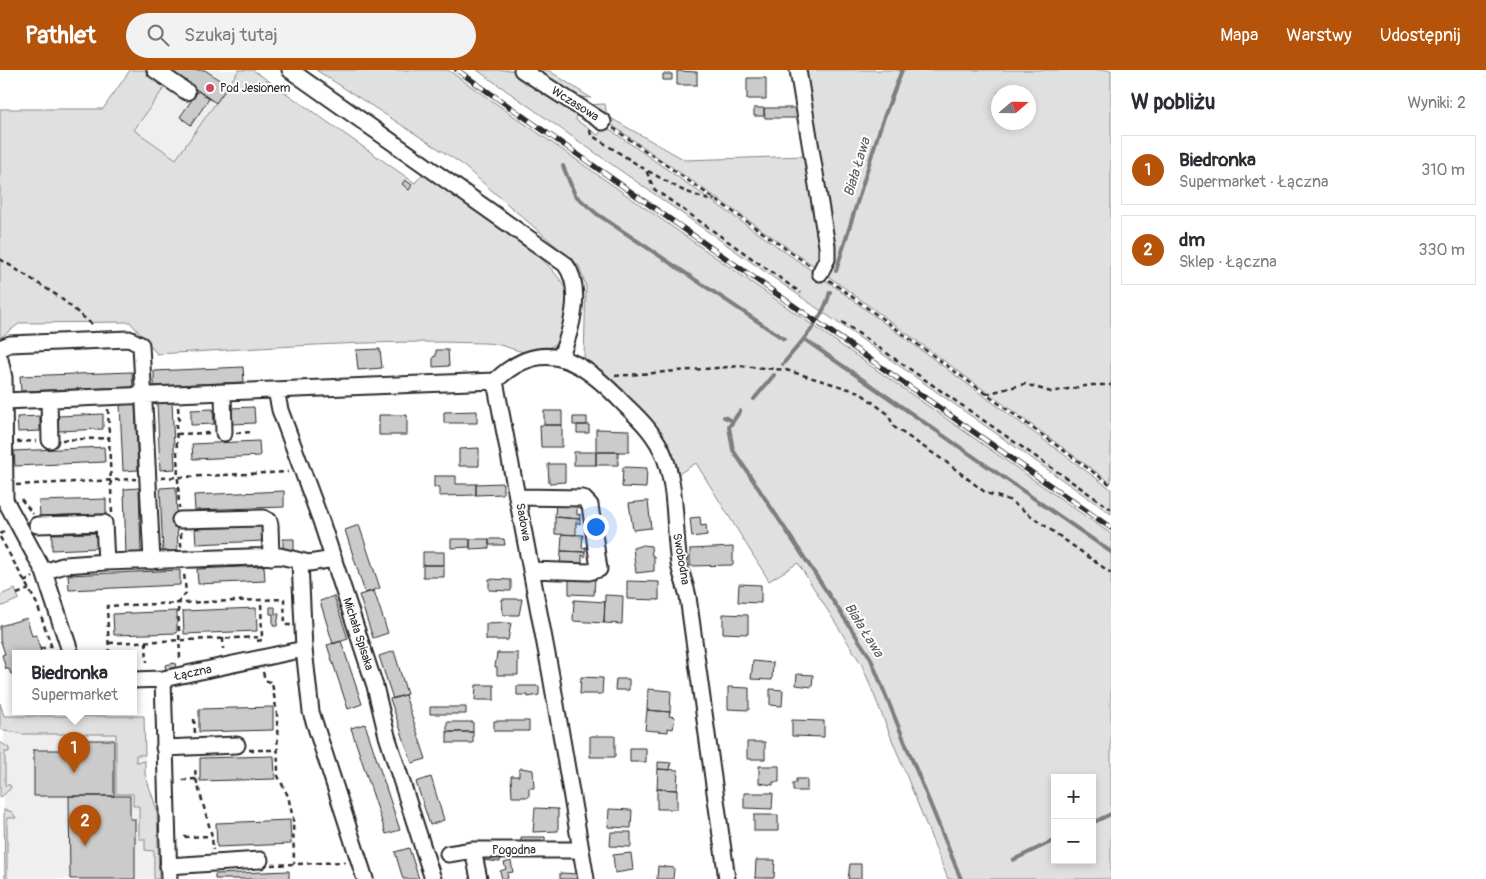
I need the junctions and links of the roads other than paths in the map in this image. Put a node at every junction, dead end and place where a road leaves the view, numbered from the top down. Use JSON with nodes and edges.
{"nodes":[{"id":1,"x":155,"y":70,"type":"edge"},
{"id":2,"x":290,"y":70,"type":"edge"},
{"id":3,"x":522,"y":70,"type":"edge"},
{"id":4,"x":798,"y":70,"type":"edge"},
{"id":5,"x":187,"y":92,"type":"dead end"},
{"id":6,"x":603,"y":122,"type":"road end"},
{"id":7,"x":820,"y":273,"type":"road end"},
{"id":8,"x":0,"y":348,"type":"edge"},
{"id":9,"x":560,"y":358,"type":"junction"},
{"id":10,"x":0,"y":359,"type":"edge"},
{"id":11,"x":495,"y":381,"type":"junction"},
{"id":12,"x":276,"y":390,"type":"junction"},
{"id":13,"x":223,"y":393,"type":"junction"},
{"id":14,"x":145,"y":396,"type":"junction"},
{"id":15,"x":49,"y":400,"type":"junction"},
{"id":16,"x":2,"y":407,"type":"edge"},
{"id":17,"x":224,"y":433,"type":"dead end"},
{"id":18,"x":50,"y":440,"type":"road end"},
{"id":19,"x":519,"y":497,"type":"junction"},
{"id":20,"x":3,"y":502,"type":"edge"},
{"id":21,"x":180,"y":520,"type":"road end"},
{"id":22,"x":37,"y":525,"type":"dead end"},
{"id":23,"x":271,"y":556,"type":"junction"},
{"id":24,"x":334,"y":559,"type":"junction"},
{"id":25,"x":152,"y":560,"type":"junction"},
{"id":26,"x":106,"y":562,"type":"junction"},
{"id":27,"x":300,"y":562,"type":"junction"},
{"id":28,"x":531,"y":570,"type":"junction"},
{"id":29,"x":44,"y":572,"type":"junction"},
{"id":30,"x":304,"y":649,"type":"junction"},
{"id":31,"x":70,"y":650,"type":"edge"},
{"id":32,"x":163,"y":679,"type":"junction"},
{"id":33,"x":137,"y":680,"type":"edge"},
{"id":34,"x":237,"y":745,"type":"road end"},
{"id":35,"x":164,"y":748,"type":"junction"},
{"id":36,"x":473,"y":850,"type":"junction"},
{"id":37,"x":580,"y":850,"type":"junction"},
{"id":38,"x":448,"y":854,"type":"dead end"},
{"id":39,"x":260,"y":860,"type":"road end"},
{"id":40,"x":169,"y":872,"type":"edge"},
{"id":41,"x":365,"y":879,"type":"edge"},
{"id":42,"x":433,"y":879,"type":"edge"},
{"id":43,"x":478,"y":879,"type":"edge"},
{"id":44,"x":586,"y":879,"type":"edge"},
{"id":45,"x":726,"y":879,"type":"edge"}],
"edges":[{"from":1,"to":5,"type":"street"},
{"from":2,"to":9,"type":"street"},
{"from":3,"to":6,"type":"street","name":"Wczasowa"},
{"from":4,"to":7,"type":"street"},
{"from":8,"to":14,"type":"street"},
{"from":9,"to":11,"type":"street","name":"Swobodna"},
{"from":9,"to":45,"type":"street","name":"Swobodna"},
{"from":10,"to":16,"type":"street"},
{"from":11,"to":12,"type":"street"},
{"from":11,"to":19,"type":"street","name":"Sadowa"},
{"from":12,"to":13,"type":"street"},
{"from":12,"to":24,"type":"street","name":"Michała Spisaka"},
{"from":13,"to":14,"type":"street"},
{"from":13,"to":17,"type":"street"},
{"from":14,"to":15,"type":"street"},
{"from":14,"to":25,"type":"street"},
{"from":15,"to":16,"type":"street"},
{"from":15,"to":18,"type":"street"},
{"from":16,"to":20,"type":"street"},
{"from":19,"to":28,"type":"street","name":"Sadowa"},
{"from":19,"to":28,"type":"street"},
{"from":20,"to":29,"type":"street"},
{"from":21,"to":23,"type":"street"},
{"from":22,"to":26,"type":"street"},
{"from":23,"to":25,"type":"street"},
{"from":23,"to":27,"type":"street"},
{"from":24,"to":27,"type":"street"},
{"from":24,"to":42,"type":"street","name":"Michała Spisaka"},
{"from":25,"to":26,"type":"street"},
{"from":26,"to":29,"type":"street"},
{"from":27,"to":30,"type":"street"},
{"from":28,"to":37,"type":"street","name":"Sadowa"},
{"from":29,"to":31,"type":"street"},
{"from":30,"to":32,"type":"street","name":"Łączna"},
{"from":30,"to":41,"type":"street"},
{"from":32,"to":33,"type":"street"},
{"from":32,"to":35,"type":"street","name":"Łączna"},
{"from":34,"to":35,"type":"street"},
{"from":35,"to":40,"type":"street","name":"Łączna"},
{"from":36,"to":37,"type":"street","name":"Pogodna"},
{"from":36,"to":38,"type":"street","name":"Pogodna"},
{"from":36,"to":43,"type":"street"},
{"from":37,"to":44,"type":"street","name":"Sadowa"},
{"from":39,"to":40,"type":"street"}]}
